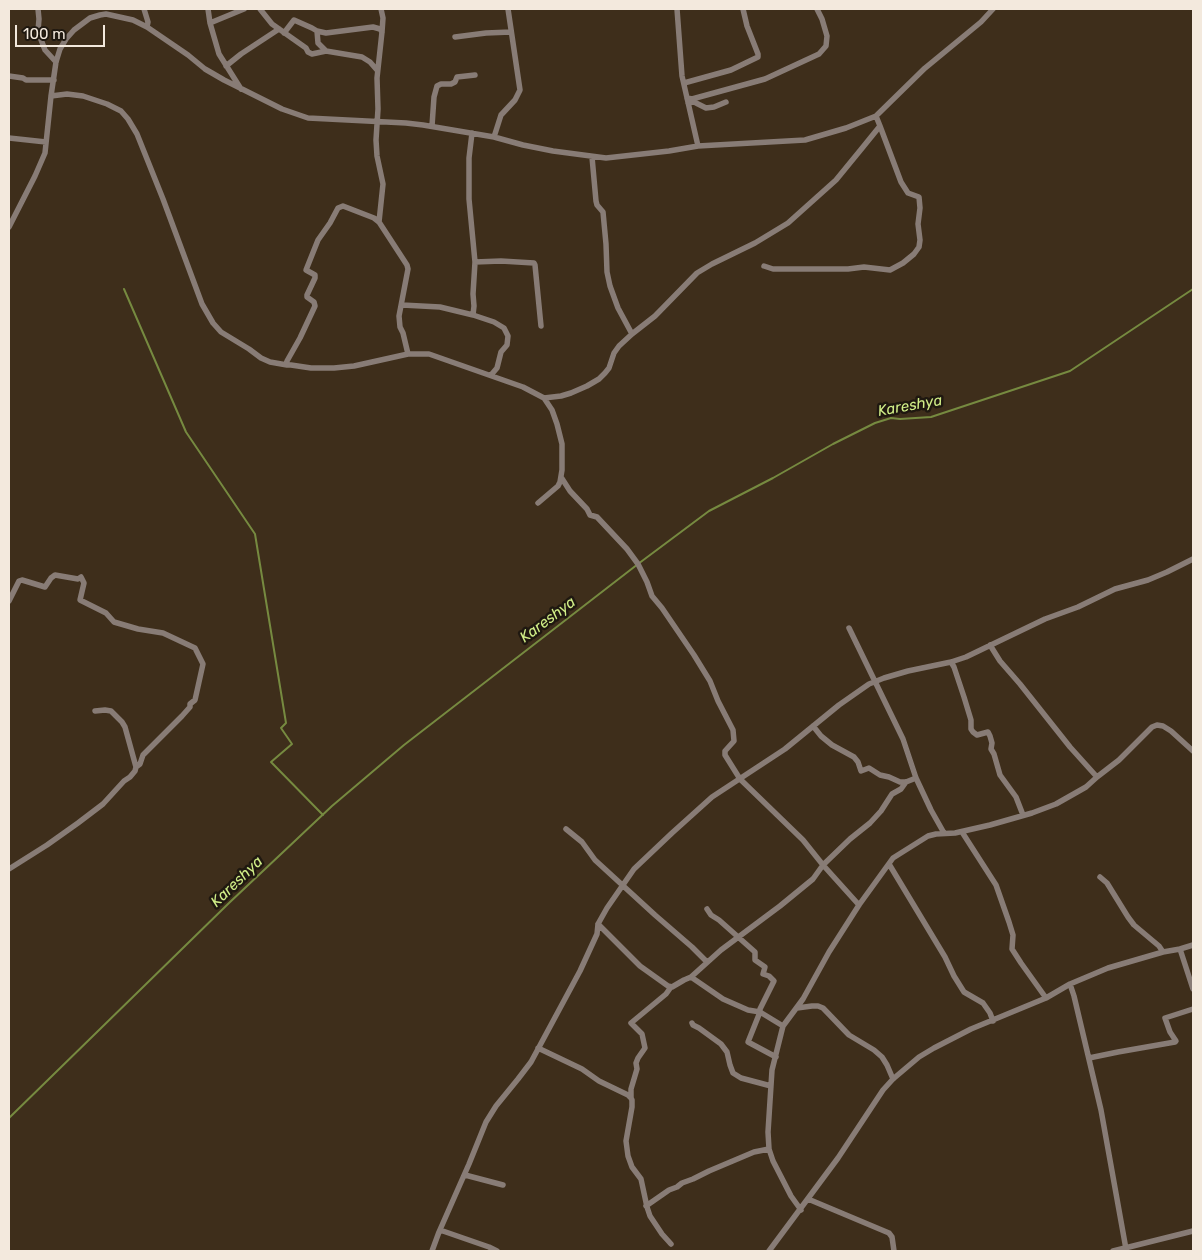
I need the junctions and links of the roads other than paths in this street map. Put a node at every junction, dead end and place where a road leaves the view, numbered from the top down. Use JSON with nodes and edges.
{"nodes":[{"id":1,"x":38,"y":9,"type":"edge"},
{"id":2,"x":144,"y":9,"type":"edge"},
{"id":3,"x":208,"y":9,"type":"edge"},
{"id":4,"x":260,"y":9,"type":"edge"},
{"id":5,"x":382,"y":9,"type":"edge"},
{"id":6,"x":508,"y":9,"type":"edge"},
{"id":7,"x":677,"y":9,"type":"edge"},
{"id":8,"x":743,"y":9,"type":"edge"},
{"id":9,"x":817,"y":9,"type":"edge"},
{"id":10,"x":993,"y":9,"type":"edge"},
{"id":11,"x":240,"y":10,"type":"edge"},
{"id":12,"x":210,"y":23,"type":"junction"},
{"id":13,"x":147,"y":27,"type":"junction"},
{"id":14,"x":281,"y":31,"type":"junction"},
{"id":15,"x":317,"y":31,"type":"junction"},
{"id":16,"x":382,"y":32,"type":"junction"},
{"id":17,"x":511,"y":32,"type":"junction"},
{"id":18,"x":455,"y":37,"type":"dead end"},
{"id":19,"x":326,"y":51,"type":"junction"},
{"id":20,"x":56,"y":62,"type":"junction"},
{"id":21,"x":226,"y":66,"type":"junction"},
{"id":22,"x":377,"y":70,"type":"junction"},
{"id":23,"x":476,"y":75,"type":"dead end"},
{"id":24,"x":9,"y":76,"type":"edge"},
{"id":25,"x":54,"y":80,"type":"junction"},
{"id":26,"x":684,"y":83,"type":"junction"},
{"id":27,"x":242,"y":90,"type":"junction"},
{"id":28,"x":51,"y":96,"type":"junction"},
{"id":29,"x":687,"y":101,"type":"junction"},
{"id":30,"x":726,"y":102,"type":"dead end"},
{"id":31,"x":876,"y":116,"type":"junction"},
{"id":32,"x":378,"y":122,"type":"junction"},
{"id":33,"x":432,"y":126,"type":"junction"},
{"id":34,"x":880,"y":126,"type":"junction"},
{"id":35,"x":472,"y":133,"type":"junction"},
{"id":36,"x":494,"y":137,"type":"junction"},
{"id":37,"x":9,"y":138,"type":"edge"},
{"id":38,"x":46,"y":142,"type":"junction"},
{"id":39,"x":698,"y":146,"type":"junction"},
{"id":40,"x":592,"y":157,"type":"junction"},
{"id":41,"x":379,"y":222,"type":"junction"},
{"id":42,"x":9,"y":227,"type":"edge"},
{"id":43,"x":475,"y":262,"type":"junction"},
{"id":44,"x":764,"y":266,"type":"dead end"},
{"id":45,"x":402,"y":306,"type":"junction"},
{"id":46,"x":473,"y":315,"type":"junction"},
{"id":47,"x":541,"y":326,"type":"dead end"},
{"id":48,"x":632,"y":334,"type":"junction"},
{"id":49,"x":408,"y":354,"type":"junction"},
{"id":50,"x":287,"y":365,"type":"junction"},
{"id":51,"x":490,"y":375,"type":"junction"},
{"id":52,"x":544,"y":398,"type":"junction"},
{"id":53,"x":561,"y":477,"type":"junction"},
{"id":54,"x":538,"y":503,"type":"dead end"},
{"id":55,"x":1193,"y":559,"type":"edge"},
{"id":56,"x":9,"y":601,"type":"edge"},
{"id":57,"x":849,"y":628,"type":"dead end"},
{"id":58,"x":990,"y":645,"type":"junction"},
{"id":59,"x":951,"y":662,"type":"junction"},
{"id":60,"x":875,"y":681,"type":"junction"},
{"id":61,"x":95,"y":710,"type":"dead end"},
{"id":62,"x":813,"y":726,"type":"junction"},
{"id":63,"x":1193,"y":752,"type":"edge"},
{"id":64,"x":136,"y":767,"type":"junction"},
{"id":65,"x":1097,"y":777,"type":"junction"},
{"id":66,"x":916,"y":778,"type":"junction"},
{"id":67,"x":740,"y":779,"type":"junction"},
{"id":68,"x":906,"y":782,"type":"junction"},
{"id":69,"x":1023,"y":815,"type":"junction"},
{"id":70,"x":566,"y":829,"type":"dead end"},
{"id":71,"x":962,"y":832,"type":"junction"},
{"id":72,"x":944,"y":833,"type":"junction"},
{"id":73,"x":889,"y":864,"type":"junction"},
{"id":74,"x":823,"y":865,"type":"junction"},
{"id":75,"x":9,"y":869,"type":"edge"},
{"id":76,"x":1100,"y":876,"type":"dead end"},
{"id":77,"x":623,"y":886,"type":"junction"},
{"id":78,"x":859,"y":904,"type":"junction"},
{"id":79,"x":707,"y":909,"type":"dead end"},
{"id":80,"x":598,"y":924,"type":"junction"},
{"id":81,"x":738,"y":937,"type":"junction"},
{"id":82,"x":1193,"y":945,"type":"edge"},
{"id":83,"x":1180,"y":949,"type":"junction"},
{"id":84,"x":1164,"y":952,"type":"junction"},
{"id":85,"x":707,"y":962,"type":"junction"},
{"id":86,"x":691,"y":977,"type":"junction"},
{"id":87,"x":1070,"y":984,"type":"junction"},
{"id":88,"x":671,"y":987,"type":"junction"},
{"id":89,"x":1193,"y":989,"type":"edge"},
{"id":90,"x":1046,"y":998,"type":"junction"},
{"id":91,"x":797,"y":1008,"type":"junction"},
{"id":92,"x":1193,"y":1009,"type":"edge"},
{"id":93,"x":760,"y":1012,"type":"junction"},
{"id":94,"x":993,"y":1021,"type":"junction"},
{"id":95,"x":692,"y":1024,"type":"dead end"},
{"id":96,"x":783,"y":1026,"type":"junction"},
{"id":97,"x":538,"y":1048,"type":"junction"},
{"id":98,"x":776,"y":1057,"type":"junction"},
{"id":99,"x":1089,"y":1058,"type":"junction"},
{"id":100,"x":893,"y":1079,"type":"junction"},
{"id":101,"x":771,"y":1086,"type":"junction"},
{"id":102,"x":631,"y":1098,"type":"junction"},
{"id":103,"x":769,"y":1149,"type":"junction"},
{"id":104,"x":465,"y":1175,"type":"junction"},
{"id":105,"x":503,"y":1185,"type":"dead end"},
{"id":106,"x":808,"y":1199,"type":"junction"},
{"id":107,"x":646,"y":1206,"type":"junction"},
{"id":108,"x":801,"y":1210,"type":"junction"},
{"id":109,"x":440,"y":1230,"type":"junction"},
{"id":110,"x":1193,"y":1231,"type":"edge"},
{"id":111,"x":671,"y":1244,"type":"dead end"},
{"id":112,"x":1126,"y":1248,"type":"junction"},
{"id":113,"x":432,"y":1251,"type":"edge"},
{"id":114,"x":497,"y":1251,"type":"edge"},
{"id":115,"x":770,"y":1251,"type":"edge"},
{"id":116,"x":894,"y":1251,"type":"edge"},
{"id":117,"x":1113,"y":1251,"type":"edge"}],
"edges":[{"from":1,"to":20,"type":"street"},
{"from":2,"to":13,"type":"street"},
{"from":3,"to":12,"type":"street"},
{"from":4,"to":14,"type":"street"},
{"from":5,"to":16,"type":"street"},
{"from":6,"to":17,"type":"street"},
{"from":7,"to":26,"type":"street"},
{"from":8,"to":26,"type":"street"},
{"from":9,"to":29,"type":"street"},
{"from":10,"to":31,"type":"street"},
{"from":11,"to":12,"type":"street"},
{"from":12,"to":21,"type":"street"},
{"from":13,"to":20,"type":"street"},
{"from":13,"to":27,"type":"street"},
{"from":14,"to":15,"type":"street"},
{"from":14,"to":19,"type":"street"},
{"from":14,"to":21,"type":"street"},
{"from":15,"to":16,"type":"street"},
{"from":15,"to":19,"type":"street"},
{"from":16,"to":22,"type":"street"},
{"from":17,"to":18,"type":"street"},
{"from":17,"to":36,"type":"street"},
{"from":19,"to":22,"type":"street"},
{"from":20,"to":25,"type":"street"},
{"from":21,"to":27,"type":"street"},
{"from":22,"to":32,"type":"street"},
{"from":23,"to":33,"type":"street"},
{"from":24,"to":25,"type":"street"},
{"from":25,"to":28,"type":"street"},
{"from":26,"to":29,"type":"street"},
{"from":27,"to":32,"type":"street"},
{"from":28,"to":38,"type":"street"},
{"from":28,"to":50,"type":"street"},
{"from":29,"to":30,"type":"street"},
{"from":29,"to":39,"type":"street"},
{"from":31,"to":34,"type":"street"},
{"from":31,"to":39,"type":"street"},
{"from":32,"to":33,"type":"street"},
{"from":32,"to":41,"type":"street"},
{"from":33,"to":35,"type":"street"},
{"from":34,"to":44,"type":"street"},
{"from":34,"to":48,"type":"street"},
{"from":35,"to":36,"type":"street"},
{"from":35,"to":43,"type":"street"},
{"from":36,"to":40,"type":"street"},
{"from":37,"to":38,"type":"street"},
{"from":38,"to":42,"type":"street"},
{"from":39,"to":40,"type":"street"},
{"from":40,"to":48,"type":"street"},
{"from":41,"to":45,"type":"street"},
{"from":41,"to":50,"type":"street"},
{"from":43,"to":46,"type":"street"},
{"from":43,"to":47,"type":"street"},
{"from":45,"to":46,"type":"street"},
{"from":45,"to":49,"type":"street"},
{"from":46,"to":51,"type":"street"},
{"from":48,"to":52,"type":"street"},
{"from":49,"to":50,"type":"street"},
{"from":49,"to":51,"type":"street"},
{"from":51,"to":52,"type":"street"},
{"from":52,"to":53,"type":"street"},
{"from":53,"to":54,"type":"street"},
{"from":53,"to":67,"type":"street"},
{"from":55,"to":58,"type":"street"},
{"from":56,"to":64,"type":"street"},
{"from":57,"to":60,"type":"street"},
{"from":58,"to":59,"type":"street"},
{"from":58,"to":65,"type":"street"},
{"from":59,"to":60,"type":"street"},
{"from":59,"to":69,"type":"street"},
{"from":60,"to":62,"type":"street"},
{"from":60,"to":66,"type":"street"},
{"from":61,"to":64,"type":"street"},
{"from":62,"to":67,"type":"street"},
{"from":62,"to":68,"type":"street"},
{"from":63,"to":65,"type":"street"},
{"from":64,"to":75,"type":"street"},
{"from":65,"to":69,"type":"street"},
{"from":66,"to":68,"type":"street"},
{"from":66,"to":72,"type":"street"},
{"from":67,"to":74,"type":"street"},
{"from":67,"to":77,"type":"street"},
{"from":68,"to":74,"type":"street"},
{"from":69,"to":71,"type":"street"},
{"from":70,"to":77,"type":"street"},
{"from":71,"to":72,"type":"street"},
{"from":71,"to":90,"type":"street"},
{"from":72,"to":73,"type":"street"},
{"from":73,"to":78,"type":"street"},
{"from":73,"to":94,"type":"street"},
{"from":74,"to":78,"type":"street"},
{"from":74,"to":81,"type":"street"},
{"from":76,"to":84,"type":"street"},
{"from":77,"to":80,"type":"street"},
{"from":77,"to":85,"type":"street"},
{"from":78,"to":91,"type":"street"},
{"from":79,"to":81,"type":"street"},
{"from":80,"to":88,"type":"street"},
{"from":80,"to":97,"type":"street"},
{"from":81,"to":85,"type":"street"},
{"from":81,"to":93,"type":"street"},
{"from":82,"to":83,"type":"street"},
{"from":83,"to":84,"type":"street"},
{"from":83,"to":89,"type":"street"},
{"from":84,"to":87,"type":"street"},
{"from":85,"to":86,"type":"street"},
{"from":86,"to":88,"type":"street"},
{"from":86,"to":93,"type":"street"},
{"from":87,"to":90,"type":"street"},
{"from":87,"to":99,"type":"street"},
{"from":88,"to":102,"type":"street"},
{"from":90,"to":94,"type":"street"},
{"from":91,"to":96,"type":"street"},
{"from":91,"to":100,"type":"street"},
{"from":92,"to":99,"type":"street"},
{"from":93,"to":96,"type":"street"},
{"from":93,"to":98,"type":"street"},
{"from":94,"to":100,"type":"street"},
{"from":95,"to":101,"type":"street"},
{"from":96,"to":98,"type":"street"},
{"from":97,"to":102,"type":"street"},
{"from":97,"to":104,"type":"street"},
{"from":98,"to":101,"type":"street"},
{"from":99,"to":112,"type":"street"},
{"from":100,"to":106,"type":"street"},
{"from":101,"to":103,"type":"street"},
{"from":102,"to":107,"type":"street"},
{"from":103,"to":107,"type":"street"},
{"from":103,"to":108,"type":"street"},
{"from":104,"to":105,"type":"street"},
{"from":104,"to":109,"type":"street"},
{"from":106,"to":108,"type":"street"},
{"from":106,"to":116,"type":"street"},
{"from":107,"to":111,"type":"street"},
{"from":108,"to":115,"type":"street"},
{"from":109,"to":113,"type":"street"},
{"from":109,"to":114,"type":"street"},
{"from":110,"to":112,"type":"street"},
{"from":112,"to":117,"type":"street"}]}
